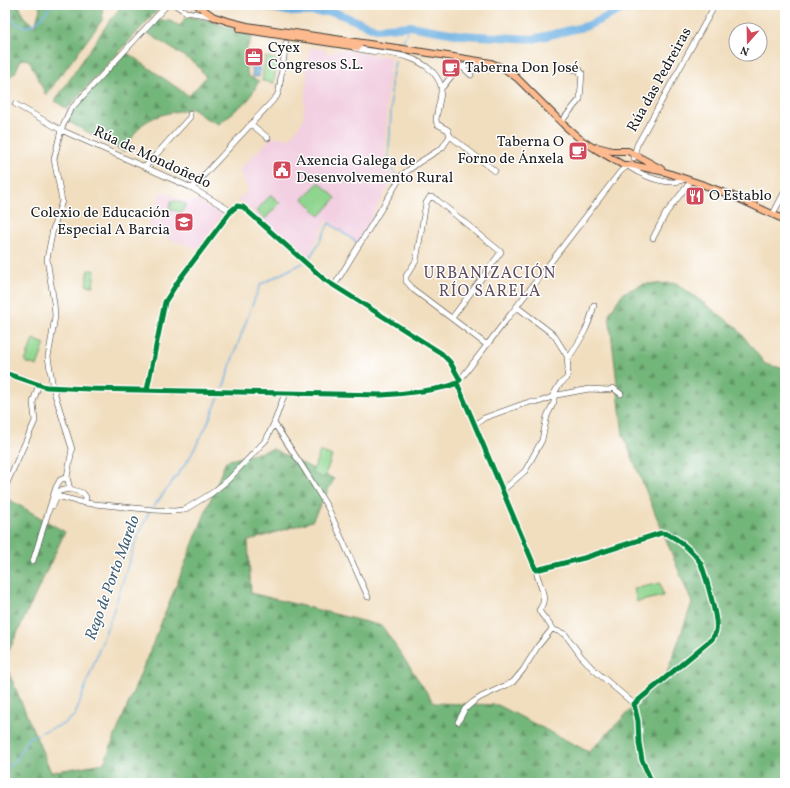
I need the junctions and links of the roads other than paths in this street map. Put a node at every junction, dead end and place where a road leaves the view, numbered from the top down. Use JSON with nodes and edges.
{"nodes":[{"id":1,"x":167,"y":5,"type":"edge"},
{"id":2,"x":175,"y":5,"type":"edge"},
{"id":3,"x":198,"y":5,"type":"edge"},
{"id":4,"x":714,"y":5,"type":"edge"},
{"id":5,"x":212,"y":16,"type":"junction"},
{"id":6,"x":286,"y":43,"type":"dead end"},
{"id":7,"x":342,"y":44,"type":"junction"},
{"id":8,"x":419,"y":53,"type":"junction"},
{"id":9,"x":436,"y":54,"type":"junction"},
{"id":10,"x":421,"y":62,"type":"junction"},
{"id":11,"x":489,"y":62,"type":"junction"},
{"id":12,"x":462,"y":67,"type":"junction"},
{"id":13,"x":570,"y":69,"type":"dead end"},
{"id":14,"x":471,"y":74,"type":"dead end"},
{"id":15,"x":441,"y":89,"type":"junction"},
{"id":16,"x":15,"y":104,"type":"dead end"},
{"id":17,"x":190,"y":114,"type":"dead end"},
{"id":18,"x":561,"y":122,"type":"junction"},
{"id":19,"x":251,"y":124,"type":"junction"},
{"id":20,"x":60,"y":130,"type":"junction"},
{"id":21,"x":450,"y":136,"type":"junction"},
{"id":22,"x":268,"y":138,"type":"dead end"},
{"id":23,"x":583,"y":140,"type":"junction"},
{"id":24,"x":638,"y":145,"type":"junction"},
{"id":25,"x":632,"y":154,"type":"junction"},
{"id":26,"x":624,"y":164,"type":"junction"},
{"id":27,"x":145,"y":166,"type":"junction"},
{"id":28,"x":495,"y":172,"type":"dead end"},
{"id":29,"x":671,"y":174,"type":"junction"},
{"id":30,"x":688,"y":180,"type":"junction"},
{"id":31,"x":192,"y":188,"type":"junction"},
{"id":32,"x":785,"y":191,"type":"edge"},
{"id":33,"x":231,"y":211,"type":"junction"},
{"id":34,"x":773,"y":214,"type":"junction"},
{"id":35,"x":785,"y":220,"type":"edge"},
{"id":36,"x":653,"y":238,"type":"dead end"},
{"id":37,"x":334,"y":286,"type":"junction"},
{"id":38,"x":594,"y":306,"type":"dead end"},
{"id":39,"x":516,"y":307,"type":"junction"},
{"id":40,"x":452,"y":318,"type":"junction"},
{"id":41,"x":487,"y":345,"type":"junction"},
{"id":42,"x":568,"y":359,"type":"junction"},
{"id":43,"x":5,"y":373,"type":"edge"},
{"id":44,"x":459,"y":381,"type":"junction"},
{"id":45,"x":39,"y":384,"type":"junction"},
{"id":46,"x":53,"y":388,"type":"junction"},
{"id":47,"x":147,"y":390,"type":"junction"},
{"id":48,"x":285,"y":393,"type":"junction"},
{"id":49,"x":621,"y":394,"type":"dead end"},
{"id":50,"x":552,"y":397,"type":"junction"},
{"id":51,"x":274,"y":423,"type":"junction"},
{"id":52,"x":475,"y":425,"type":"junction"},
{"id":53,"x":67,"y":477,"type":"junction"},
{"id":54,"x":6,"y":485,"type":"dead end"},
{"id":55,"x":70,"y":489,"type":"junction"},
{"id":56,"x":502,"y":492,"type":"junction"},
{"id":57,"x":57,"y":496,"type":"junction"},
{"id":58,"x":85,"y":503,"type":"junction"},
{"id":59,"x":45,"y":522,"type":"junction"},
{"id":60,"x":33,"y":561,"type":"dead end"},
{"id":61,"x":536,"y":570,"type":"junction"},
{"id":62,"x":368,"y":597,"type":"dead end"},
{"id":63,"x":552,"y":629,"type":"junction"},
{"id":64,"x":634,"y":704,"type":"junction"},
{"id":65,"x":458,"y":722,"type":"dead end"},
{"id":66,"x":652,"y":783,"type":"edge"}],
"edges":[{"from":1,"to":20,"type":"street"},
{"from":2,"to":5,"type":"street"},
{"from":3,"to":5,"type":"main road"},
{"from":4,"to":24,"type":"street","name":"Rúa das Pedreiras"},
{"from":5,"to":7,"type":"main road"},
{"from":5,"to":9,"type":"main road"},
{"from":6,"to":19,"type":"street"},
{"from":7,"to":8,"type":"main road"},
{"from":7,"to":10,"type":"street"},
{"from":8,"to":9,"type":"main road"},
{"from":8,"to":10,"type":"street"},
{"from":9,"to":11,"type":"main road"},
{"from":10,"to":15,"type":"street"},
{"from":11,"to":12,"type":"street"},
{"from":11,"to":18,"type":"main road"},
{"from":12,"to":14,"type":"street"},
{"from":12,"to":15,"type":"street"},
{"from":13,"to":18,"type":"street"},
{"from":15,"to":21,"type":"street"},
{"from":16,"to":20,"type":"street","name":"Rúa de Mondoñedo"},
{"from":17,"to":27,"type":"street"},
{"from":18,"to":23,"type":"main road"},
{"from":19,"to":22,"type":"street"},
{"from":19,"to":31,"type":"street"},
{"from":20,"to":27,"type":"street","name":"Rúa de Mondoñedo"},
{"from":20,"to":46,"type":"street"},
{"from":21,"to":28,"type":"street"},
{"from":21,"to":37,"type":"street"},
{"from":23,"to":25,"type":"main road"},
{"from":23,"to":26,"type":"main road"},
{"from":24,"to":25,"type":"street","name":"Rúa das Pedreiras"},
{"from":24,"to":25,"type":"street","name":"Rúa das Pedreiras"},
{"from":25,"to":26,"type":"main road"},
{"from":25,"to":26,"type":"main road"},
{"from":25,"to":29,"type":"main road"},
{"from":26,"to":29,"type":"main road"},
{"from":26,"to":30,"type":"street"},
{"from":26,"to":39,"type":"street"},
{"from":27,"to":31,"type":"street","name":"Rúa de Mondoñedo"},
{"from":29,"to":30,"type":"main road"},
{"from":30,"to":34,"type":"main road"},
{"from":30,"to":36,"type":"street"},
{"from":31,"to":33,"type":"street","name":"Rúa de Mondoñedo"},
{"from":32,"to":34,"type":"street"},
{"from":33,"to":37,"type":"street"},
{"from":33,"to":47,"type":"street"},
{"from":34,"to":35,"type":"main road"},
{"from":37,"to":44,"type":"street"},
{"from":38,"to":42,"type":"street"},
{"from":39,"to":41,"type":"street"},
{"from":39,"to":42,"type":"street"},
{"from":40,"to":40,"type":"street"},
{"from":40,"to":41,"type":"street"},
{"from":41,"to":44,"type":"street"},
{"from":42,"to":50,"type":"street"},
{"from":43,"to":45,"type":"street"},
{"from":44,"to":48,"type":"street"},
{"from":44,"to":52,"type":"street"},
{"from":45,"to":46,"type":"street"},
{"from":45,"to":54,"type":"street"},
{"from":46,"to":47,"type":"street"},
{"from":46,"to":53,"type":"street"},
{"from":47,"to":48,"type":"street"},
{"from":48,"to":51,"type":"street"},
{"from":49,"to":50,"type":"street"},
{"from":50,"to":52,"type":"street"},
{"from":50,"to":56,"type":"street"},
{"from":51,"to":58,"type":"street"},
{"from":51,"to":62,"type":"street"},
{"from":52,"to":56,"type":"street"},
{"from":53,"to":55,"type":"street"},
{"from":53,"to":59,"type":"street"},
{"from":55,"to":57,"type":"street"},
{"from":55,"to":58,"type":"street"},
{"from":56,"to":61,"type":"street"},
{"from":57,"to":58,"type":"street"},
{"from":57,"to":59,"type":"street"},
{"from":59,"to":60,"type":"street"},
{"from":61,"to":63,"type":"street"},
{"from":61,"to":64,"type":"street"},
{"from":63,"to":64,"type":"street"},
{"from":63,"to":65,"type":"street"},
{"from":64,"to":66,"type":"street"}]}
